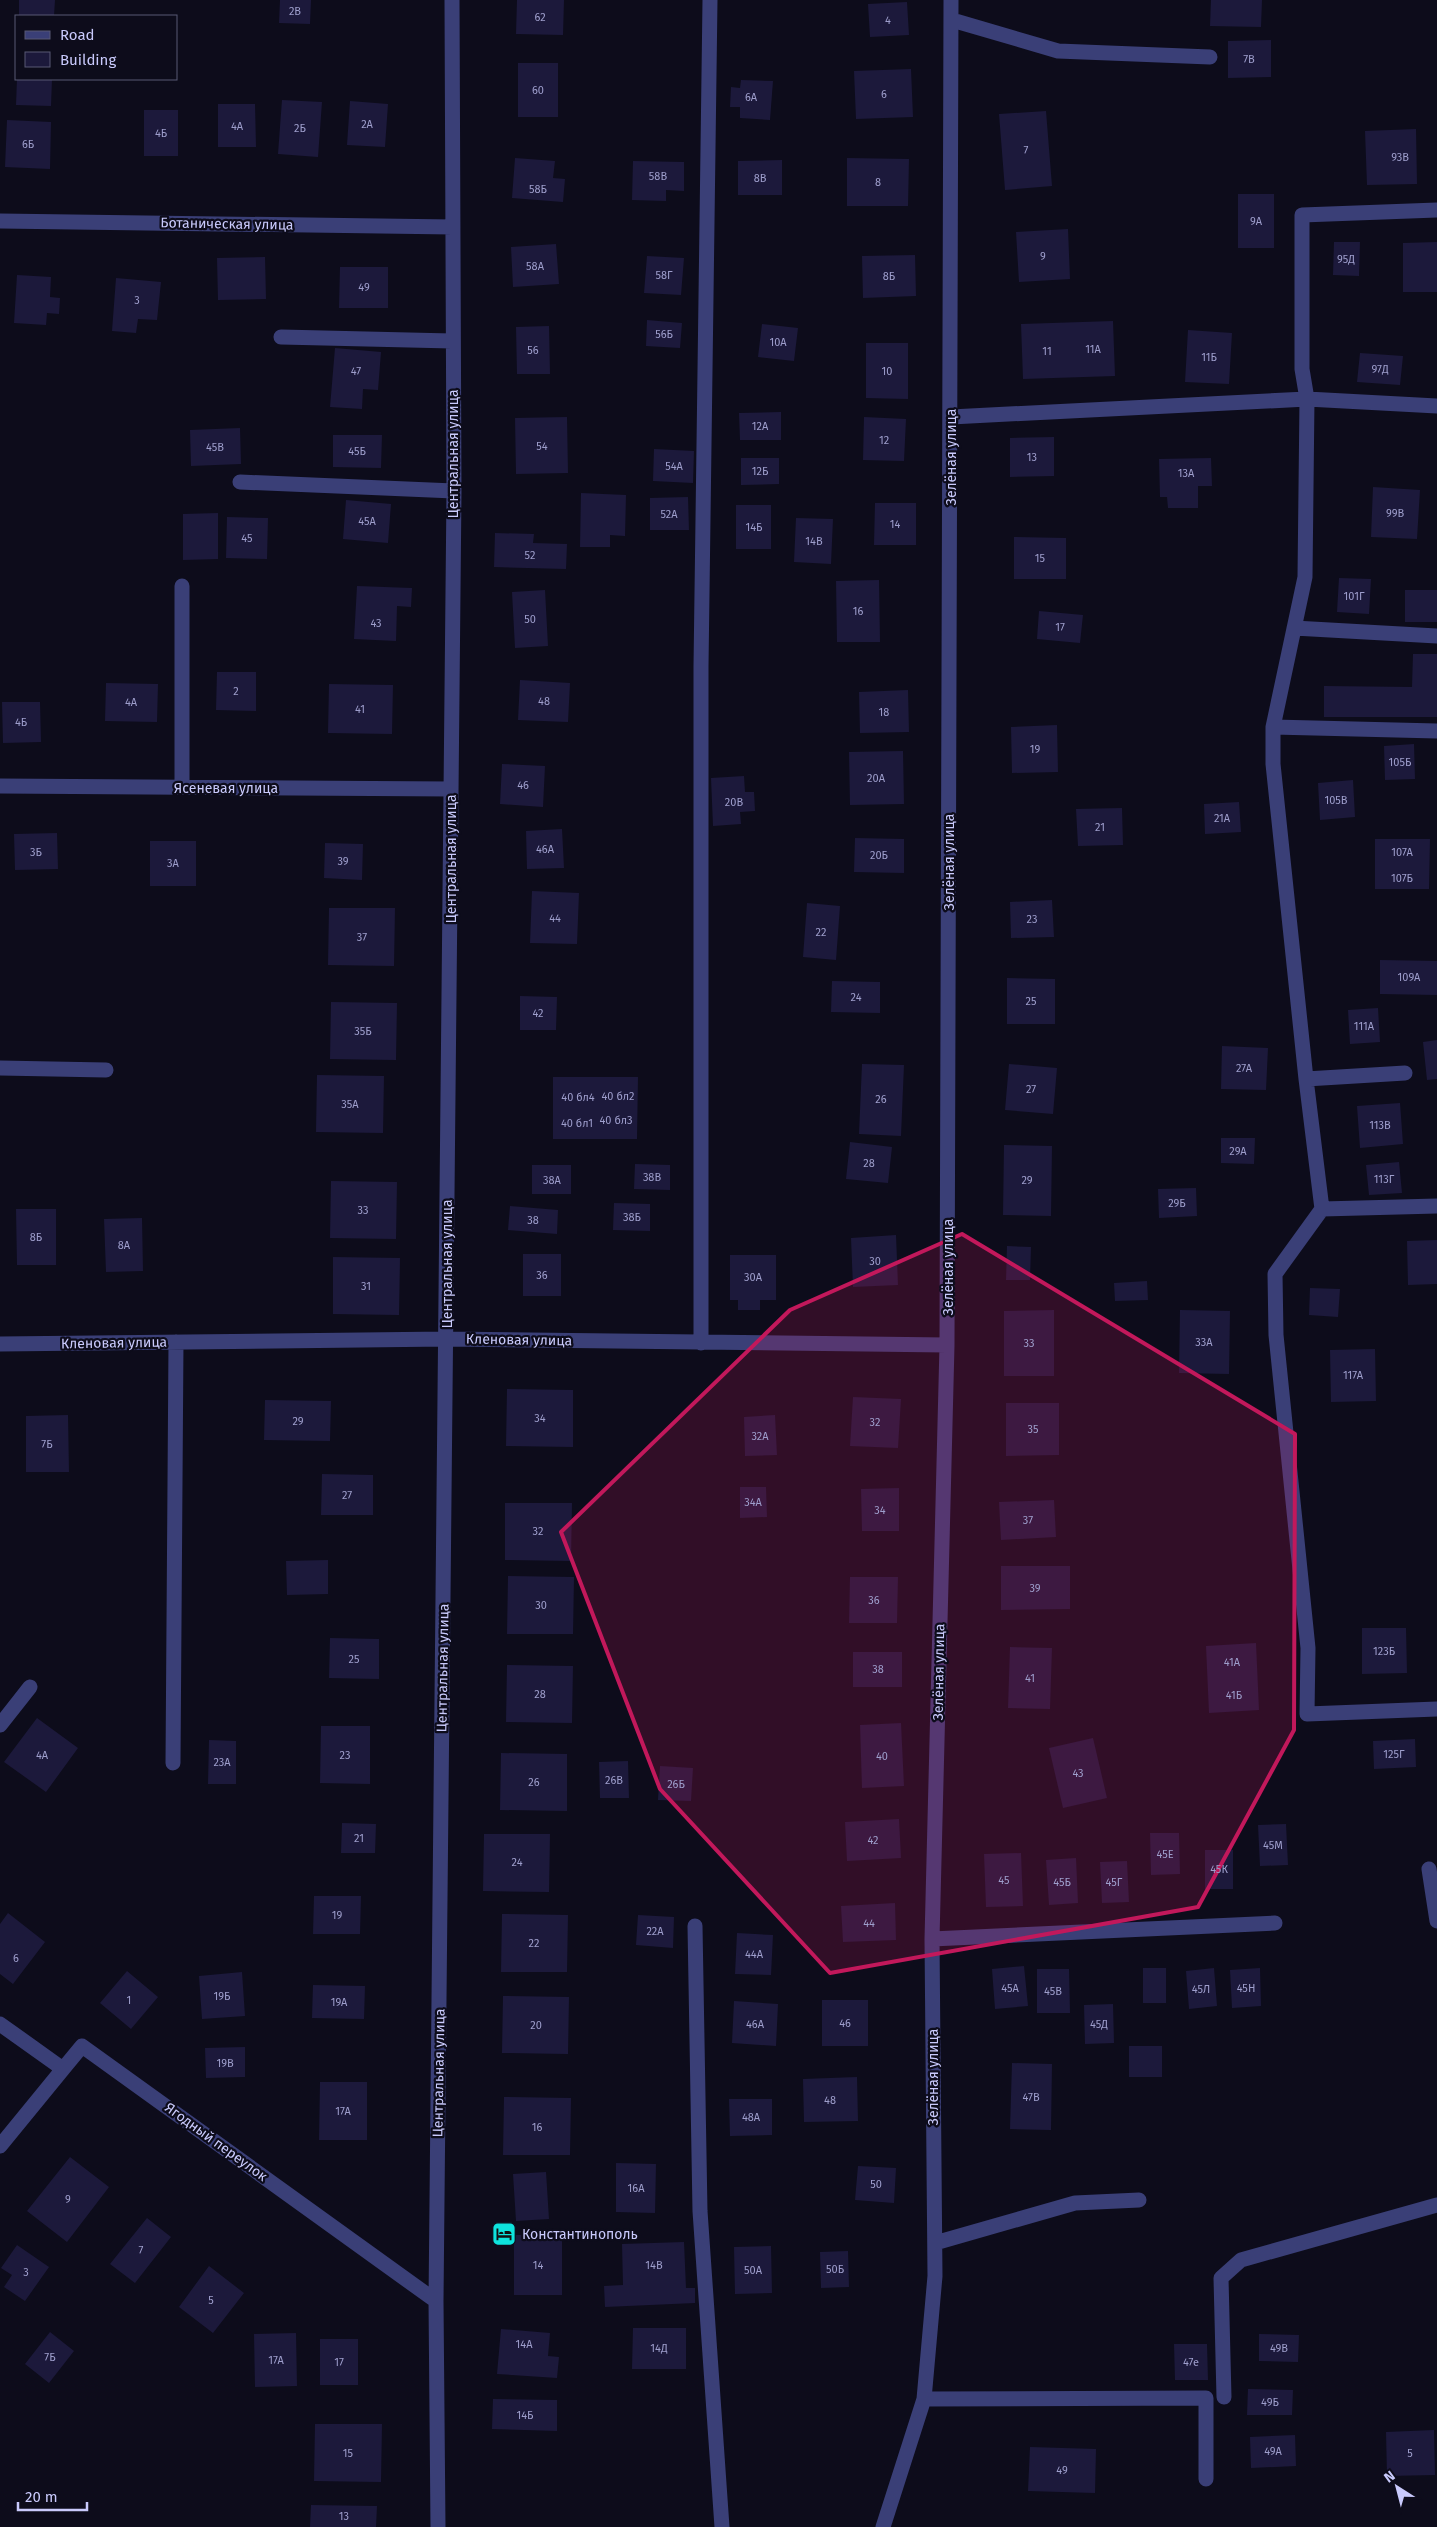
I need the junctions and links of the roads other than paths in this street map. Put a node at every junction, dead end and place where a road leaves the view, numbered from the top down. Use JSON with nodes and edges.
{"nodes":[{"id":1,"x":452,"y":0,"type":"edge"},
{"id":2,"x":710,"y":0,"type":"edge"},
{"id":3,"x":951,"y":0,"type":"edge"},
{"id":4,"x":952,"y":20,"type":"junction"},
{"id":5,"x":1210,"y":57,"type":"dead end"},
{"id":6,"x":1437,"y":210,"type":"edge"},
{"id":7,"x":0,"y":222,"type":"edge"},
{"id":8,"x":453,"y":227,"type":"junction"},
{"id":9,"x":281,"y":337,"type":"dead end"},
{"id":10,"x":452,"y":342,"type":"junction"},
{"id":11,"x":1307,"y":399,"type":"junction"},
{"id":12,"x":1437,"y":406,"type":"edge"},
{"id":13,"x":951,"y":417,"type":"junction"},
{"id":14,"x":240,"y":482,"type":"dead end"},
{"id":15,"x":454,"y":491,"type":"junction"},
{"id":16,"x":182,"y":586,"type":"dead end"},
{"id":17,"x":1294,"y":628,"type":"junction"},
{"id":18,"x":1437,"y":636,"type":"edge"},
{"id":19,"x":1273,"y":727,"type":"junction"},
{"id":20,"x":1437,"y":731,"type":"edge"},
{"id":21,"x":0,"y":786,"type":"edge"},
{"id":22,"x":182,"y":787,"type":"junction"},
{"id":23,"x":451,"y":789,"type":"junction"},
{"id":24,"x":0,"y":1068,"type":"edge"},
{"id":25,"x":106,"y":1070,"type":"dead end"},
{"id":26,"x":1405,"y":1073,"type":"dead end"},
{"id":27,"x":1306,"y":1079,"type":"junction"},
{"id":28,"x":1437,"y":1206,"type":"edge"},
{"id":29,"x":1322,"y":1209,"type":"junction"},
{"id":30,"x":447,"y":1339,"type":"junction"},
{"id":31,"x":176,"y":1342,"type":"junction"},
{"id":32,"x":701,"y":1343,"type":"junction"},
{"id":33,"x":0,"y":1344,"type":"edge"},
{"id":34,"x":947,"y":1345,"type":"junction"},
{"id":35,"x":30,"y":1686,"type":"dead end"},
{"id":36,"x":1437,"y":1709,"type":"edge"},
{"id":37,"x":0,"y":1725,"type":"edge"},
{"id":38,"x":173,"y":1763,"type":"dead end"},
{"id":39,"x":1429,"y":1869,"type":"dead end"},
{"id":40,"x":1437,"y":1921,"type":"edge"},
{"id":41,"x":1276,"y":1922,"type":"dead end"},
{"id":42,"x":695,"y":1926,"type":"dead end"},
{"id":43,"x":932,"y":1939,"type":"junction"},
{"id":44,"x":0,"y":2024,"type":"edge"},
{"id":45,"x":63,"y":2069,"type":"junction"},
{"id":46,"x":0,"y":2146,"type":"edge"},
{"id":47,"x":1140,"y":2200,"type":"dead end"},
{"id":48,"x":1437,"y":2205,"type":"edge"},
{"id":49,"x":935,"y":2243,"type":"junction"},
{"id":50,"x":436,"y":2301,"type":"junction"},
{"id":51,"x":1224,"y":2397,"type":"dead end"},
{"id":52,"x":924,"y":2399,"type":"junction"},
{"id":53,"x":1206,"y":2479,"type":"dead end"},
{"id":54,"x":438,"y":2527,"type":"edge"},
{"id":55,"x":722,"y":2527,"type":"edge"},
{"id":56,"x":883,"y":2527,"type":"edge"}],
"edges":[{"from":1,"to":8,"type":"street","name":"Центральная улица"},
{"from":2,"to":32,"type":"street"},
{"from":3,"to":4,"type":"street","name":"Зелёная улица"},
{"from":4,"to":5,"type":"street"},
{"from":4,"to":13,"type":"street","name":"Зелёная улица"},
{"from":6,"to":11,"type":"street"},
{"from":7,"to":8,"type":"street","name":"Ботаническая улица"},
{"from":8,"to":10,"type":"street","name":"Центральная улица"},
{"from":9,"to":10,"type":"street"},
{"from":10,"to":15,"type":"street","name":"Центральная улица"},
{"from":11,"to":12,"type":"street"},
{"from":11,"to":13,"type":"street"},
{"from":11,"to":17,"type":"street"},
{"from":13,"to":34,"type":"street","name":"Зелёная улица"},
{"from":14,"to":15,"type":"street"},
{"from":15,"to":23,"type":"street","name":"Центральная улица"},
{"from":16,"to":22,"type":"street"},
{"from":17,"to":18,"type":"street"},
{"from":17,"to":19,"type":"street"},
{"from":19,"to":20,"type":"street"},
{"from":19,"to":27,"type":"street"},
{"from":21,"to":22,"type":"street","name":"Ясеневая улица"},
{"from":22,"to":23,"type":"street","name":"Ясеневая улица"},
{"from":23,"to":30,"type":"street","name":"Центральная улица"},
{"from":24,"to":25,"type":"street"},
{"from":26,"to":27,"type":"street"},
{"from":27,"to":29,"type":"street"},
{"from":28,"to":29,"type":"street"},
{"from":29,"to":36,"type":"street"},
{"from":30,"to":31,"type":"street","name":"Кленовая улица"},
{"from":30,"to":32,"type":"street","name":"Кленовая улица"},
{"from":30,"to":50,"type":"street","name":"Центральная улица"},
{"from":31,"to":33,"type":"street","name":"Кленовая улица"},
{"from":31,"to":38,"type":"street"},
{"from":32,"to":34,"type":"street","name":"Кленовая улица"},
{"from":34,"to":43,"type":"street","name":"Зелёная улица"},
{"from":35,"to":37,"type":"street"},
{"from":39,"to":40,"type":"street"},
{"from":41,"to":43,"type":"street"},
{"from":42,"to":55,"type":"street"},
{"from":43,"to":49,"type":"street","name":"Зелёная улица"},
{"from":44,"to":45,"type":"street"},
{"from":45,"to":46,"type":"street"},
{"from":45,"to":50,"type":"street","name":"Ягодный переулок"},
{"from":47,"to":49,"type":"street"},
{"from":48,"to":51,"type":"street"},
{"from":49,"to":52,"type":"street","name":"Зелёная улица"},
{"from":50,"to":54,"type":"street","name":"Центральная улица"},
{"from":52,"to":53,"type":"street"},
{"from":52,"to":56,"type":"street","name":"Зелёная улица"}]}
